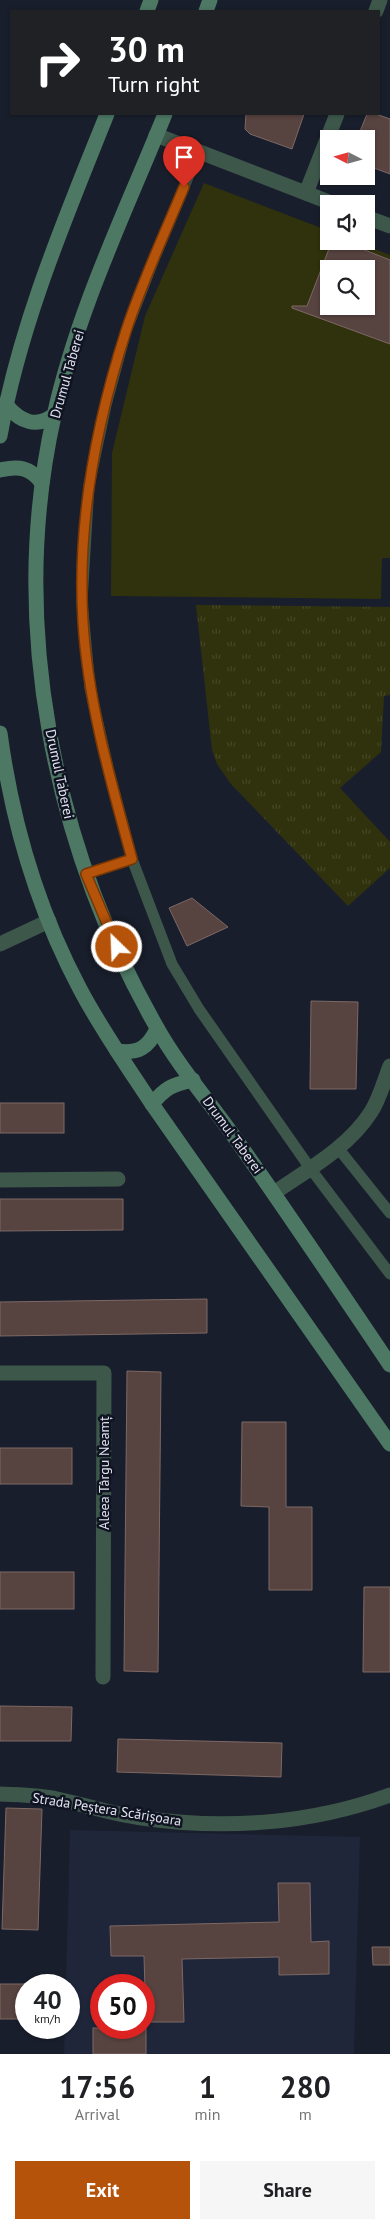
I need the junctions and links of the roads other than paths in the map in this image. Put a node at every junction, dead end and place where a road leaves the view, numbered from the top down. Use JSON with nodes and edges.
{"nodes":[{"id":1,"x":107,"y":115,"type":"edge"},
{"id":2,"x":165,"y":115,"type":"edge"},
{"id":3,"x":337,"y":115,"type":"edge"},
{"id":4,"x":156,"y":135,"type":"junction"},
{"id":5,"x":199,"y":151,"type":"junction"},
{"id":6,"x":306,"y":193,"type":"junction"},
{"id":7,"x":320,"y":198,"type":"edge"},
{"id":8,"x":375,"y":220,"type":"edge"},
{"id":9,"x":390,"y":226,"type":"edge"},
{"id":10,"x":7,"y":406,"type":"junction"},
{"id":11,"x":54,"y":415,"type":"junction"},
{"id":12,"x":0,"y":436,"type":"edge"},
{"id":13,"x":0,"y":470,"type":"edge"},
{"id":14,"x":42,"y":483,"type":"junction"},
{"id":15,"x":0,"y":733,"type":"edge"},
{"id":16,"x":132,"y":859,"type":"junction"},
{"id":17,"x":86,"y":874,"type":"junction"},
{"id":18,"x":49,"y":921,"type":"junction"},
{"id":19,"x":0,"y":944,"type":"edge"},
{"id":20,"x":157,"y":1029,"type":"junction"},
{"id":21,"x":117,"y":1052,"type":"junction"},
{"id":22,"x":390,"y":1066,"type":"edge"},
{"id":23,"x":193,"y":1080,"type":"junction"},
{"id":24,"x":152,"y":1104,"type":"junction"},
{"id":25,"x":338,"y":1148,"type":"junction"},
{"id":26,"x":310,"y":1168,"type":"junction"},
{"id":27,"x":118,"y":1179,"type":"dead end"},
{"id":28,"x":0,"y":1180,"type":"edge"},
{"id":29,"x":274,"y":1193,"type":"junction"},
{"id":30,"x":390,"y":1213,"type":"edge"},
{"id":31,"x":390,"y":1274,"type":"edge"},
{"id":32,"x":390,"y":1365,"type":"edge"},
{"id":33,"x":0,"y":1373,"type":"edge"},
{"id":34,"x":390,"y":1444,"type":"edge"},
{"id":35,"x":103,"y":1677,"type":"dead end"},
{"id":36,"x":0,"y":1794,"type":"edge"},
{"id":37,"x":390,"y":1795,"type":"edge"}],
"edges":[{"from":1,"to":10,"type":"main road"},
{"from":2,"to":4,"type":"main road","name":"Drumul Taberei"},
{"from":3,"to":6,"type":"street"},
{"from":4,"to":5,"type":"street"},
{"from":4,"to":11,"type":"main road","name":"Drumul Taberei"},
{"from":5,"to":6,"type":"street"},
{"from":5,"to":16,"type":"lane"},
{"from":6,"to":7,"type":"street"},
{"from":8,"to":9,"type":"street"},
{"from":10,"to":11,"type":"main road"},
{"from":10,"to":12,"type":"main road"},
{"from":11,"to":14,"type":"main road","name":"Drumul Taberei"},
{"from":13,"to":14,"type":"main road"},
{"from":14,"to":17,"type":"main road","name":"Drumul Taberei"},
{"from":15,"to":18,"type":"main road"},
{"from":16,"to":17,"type":"lane"},
{"from":16,"to":26,"type":"lane"},
{"from":17,"to":20,"type":"main road","name":"Drumul Taberei"},
{"from":18,"to":19,"type":"street"},
{"from":18,"to":21,"type":"main road"},
{"from":20,"to":21,"type":"main road"},
{"from":20,"to":23,"type":"main road","name":"Drumul Taberei"},
{"from":21,"to":24,"type":"main road"},
{"from":22,"to":25,"type":"street"},
{"from":23,"to":24,"type":"main road"},
{"from":23,"to":29,"type":"main road","name":"Drumul Taberei"},
{"from":24,"to":34,"type":"main road"},
{"from":25,"to":26,"type":"street"},
{"from":25,"to":30,"type":"lane"},
{"from":26,"to":29,"type":"street"},
{"from":26,"to":31,"type":"lane"},
{"from":27,"to":28,"type":"street"},
{"from":29,"to":32,"type":"main road","name":"Drumul Taberei"},
{"from":33,"to":35,"type":"street","name":"Aleea Târgu Neamț"},
{"from":36,"to":37,"type":"street","name":"Strada Peștera Scărișoara"}]}
